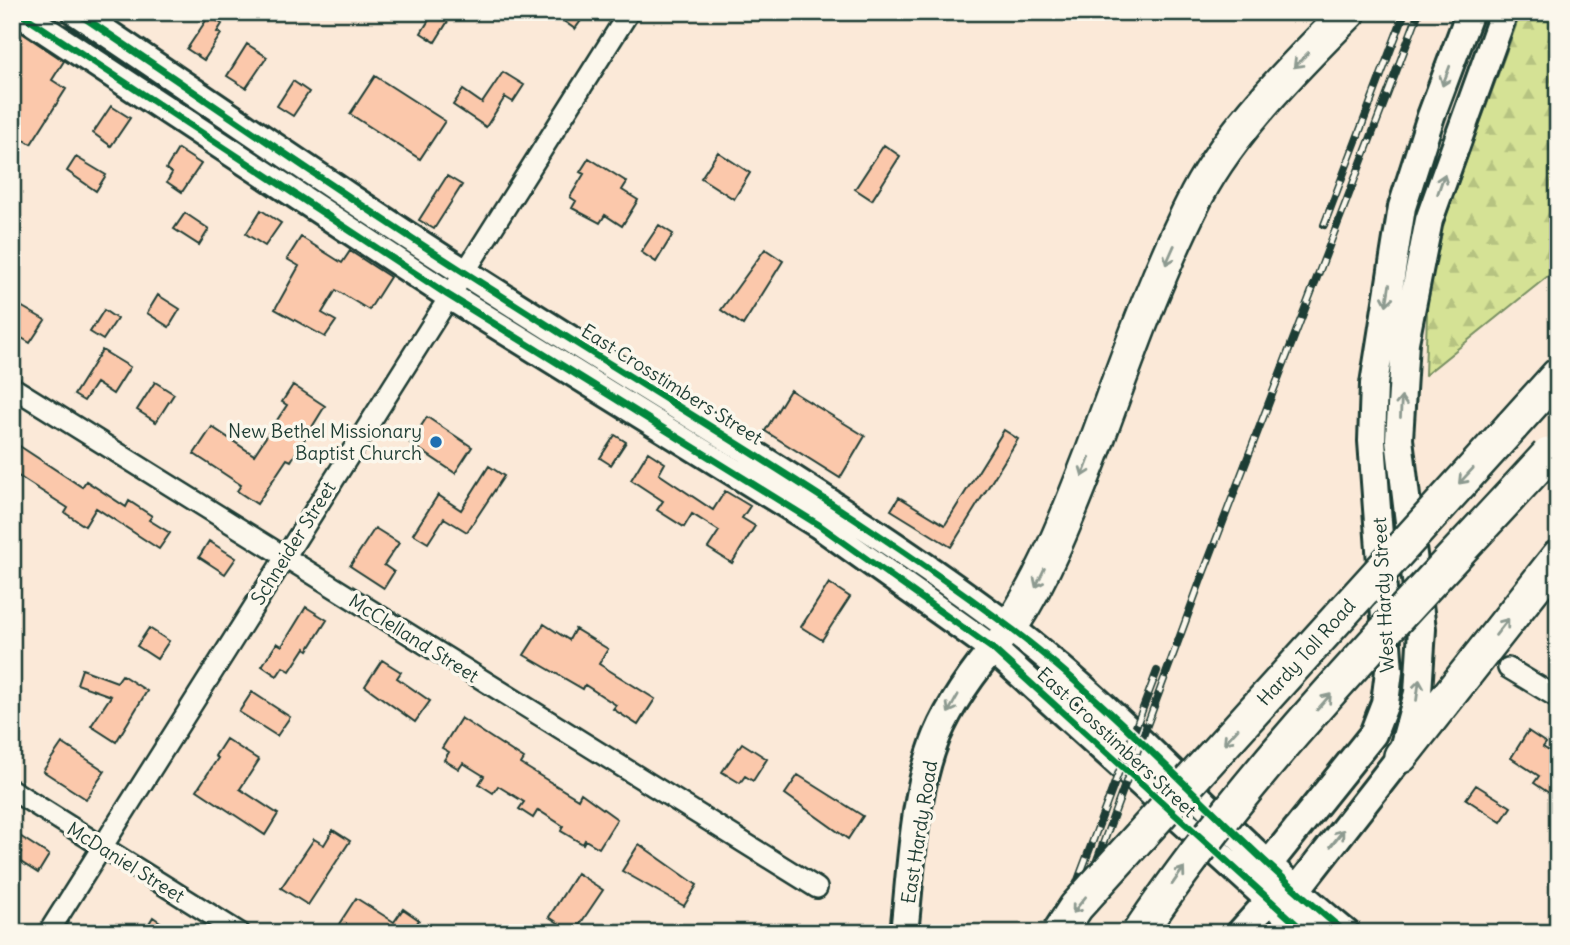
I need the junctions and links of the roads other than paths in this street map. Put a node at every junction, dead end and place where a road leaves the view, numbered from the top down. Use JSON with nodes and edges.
{"nodes":[{"id":1,"x":76,"y":12,"type":"edge"},
{"id":2,"x":629,"y":12,"type":"edge"},
{"id":3,"x":1349,"y":12,"type":"edge"},
{"id":4,"x":1470,"y":12,"type":"edge"},
{"id":5,"x":1504,"y":12,"type":"edge"},
{"id":6,"x":20,"y":13,"type":"edge"},
{"id":7,"x":298,"y":161,"type":"junction"},
{"id":8,"x":281,"y":185,"type":"junction"},
{"id":9,"x":463,"y":271,"type":"junction"},
{"id":10,"x":449,"y":295,"type":"junction"},
{"id":11,"x":1558,"y":375,"type":"edge"},
{"id":12,"x":12,"y":387,"type":"edge"},
{"id":13,"x":702,"y":436,"type":"junction"},
{"id":14,"x":1553,"y":450,"type":"edge"},
{"id":15,"x":1558,"y":557,"type":"edge"},
{"id":16,"x":284,"y":558,"type":"junction"},
{"id":17,"x":1001,"y":638,"type":"junction"},
{"id":18,"x":1508,"y":668,"type":"dead end"},
{"id":19,"x":1558,"y":698,"type":"edge"},
{"id":20,"x":1401,"y":756,"type":"junction"},
{"id":21,"x":12,"y":790,"type":"edge"},
{"id":22,"x":102,"y":847,"type":"junction"},
{"id":23,"x":1268,"y":865,"type":"junction"},
{"id":24,"x":817,"y":888,"type":"dead end"},
{"id":25,"x":1295,"y":892,"type":"junction"},
{"id":26,"x":1268,"y":902,"type":"junction"},
{"id":27,"x":48,"y":933,"type":"edge"},
{"id":28,"x":240,"y":933,"type":"edge"},
{"id":29,"x":904,"y":933,"type":"edge"},
{"id":30,"x":1059,"y":933,"type":"edge"},
{"id":31,"x":1139,"y":933,"type":"edge"},
{"id":32,"x":1241,"y":933,"type":"edge"},
{"id":33,"x":1306,"y":933,"type":"edge"},
{"id":34,"x":1346,"y":933,"type":"edge"}],
"edges":[{"from":1,"to":7,"type":"main road","name":"East Crosstimbers Street"},
{"from":2,"to":9,"type":"street","name":"Schneider Street"},
{"from":3,"to":17,"type":"highway","one_way":true},
{"from":4,"to":23,"type":"main road","name":"West Hardy Street","one_way":true},
{"from":20,"to":5,"type":"main road","name":"West Hardy Street","one_way":true},
{"from":6,"to":8,"type":"main road","name":"East Crosstimbers Street"},
{"from":7,"to":8,"type":"main road"},
{"from":7,"to":9,"type":"main road","name":"East Crosstimbers Street"},
{"from":8,"to":10,"type":"main road","name":"East Crosstimbers Street"},
{"from":9,"to":10,"type":"street","name":"Schneider Street"},
{"from":9,"to":13,"type":"main road","name":"East Crosstimbers Street"},
{"from":10,"to":13,"type":"main road","name":"East Crosstimbers Street"},
{"from":10,"to":16,"type":"street","name":"Schneider Street"},
{"from":11,"to":30,"type":"highway","name":"Hardy Toll Road","one_way":true,"bridge":true},
{"from":12,"to":16,"type":"street","name":"McClelland Street"},
{"from":13,"to":17,"type":"main road","name":"East Crosstimbers Street"},
{"from":31,"to":14,"type":"highway","one_way":true,"bridge":true},
{"from":20,"to":15,"type":"highway","one_way":true},
{"from":16,"to":22,"type":"street","name":"Schneider Street"},
{"from":16,"to":24,"type":"street","name":"McClelland Street"},
{"from":17,"to":23,"type":"main road","name":"East Crosstimbers Street"},
{"from":17,"to":26,"type":"main road","name":"East Crosstimbers Street"},
{"from":17,"to":29,"type":"main road","name":"East Hardy Road","one_way":true},
{"from":18,"to":19,"type":"street"},
{"from":25,"to":20,"type":"main road","name":"West Hardy Street","one_way":true},
{"from":21,"to":22,"type":"street","name":"McDaniel Street"},
{"from":22,"to":27,"type":"street","name":"Schneider Street"},
{"from":22,"to":28,"type":"street","name":"McDaniel Street"},
{"from":23,"to":25,"type":"main road","name":"East Crosstimbers Street"},
{"from":23,"to":26,"type":"main road"},
{"from":25,"to":26,"type":"main road"},
{"from":25,"to":34,"type":"main road","name":"East Crosstimbers Street"},
{"from":26,"to":32,"type":"main road"},
{"from":26,"to":33,"type":"main road","name":"East Crosstimbers Street"}]}
